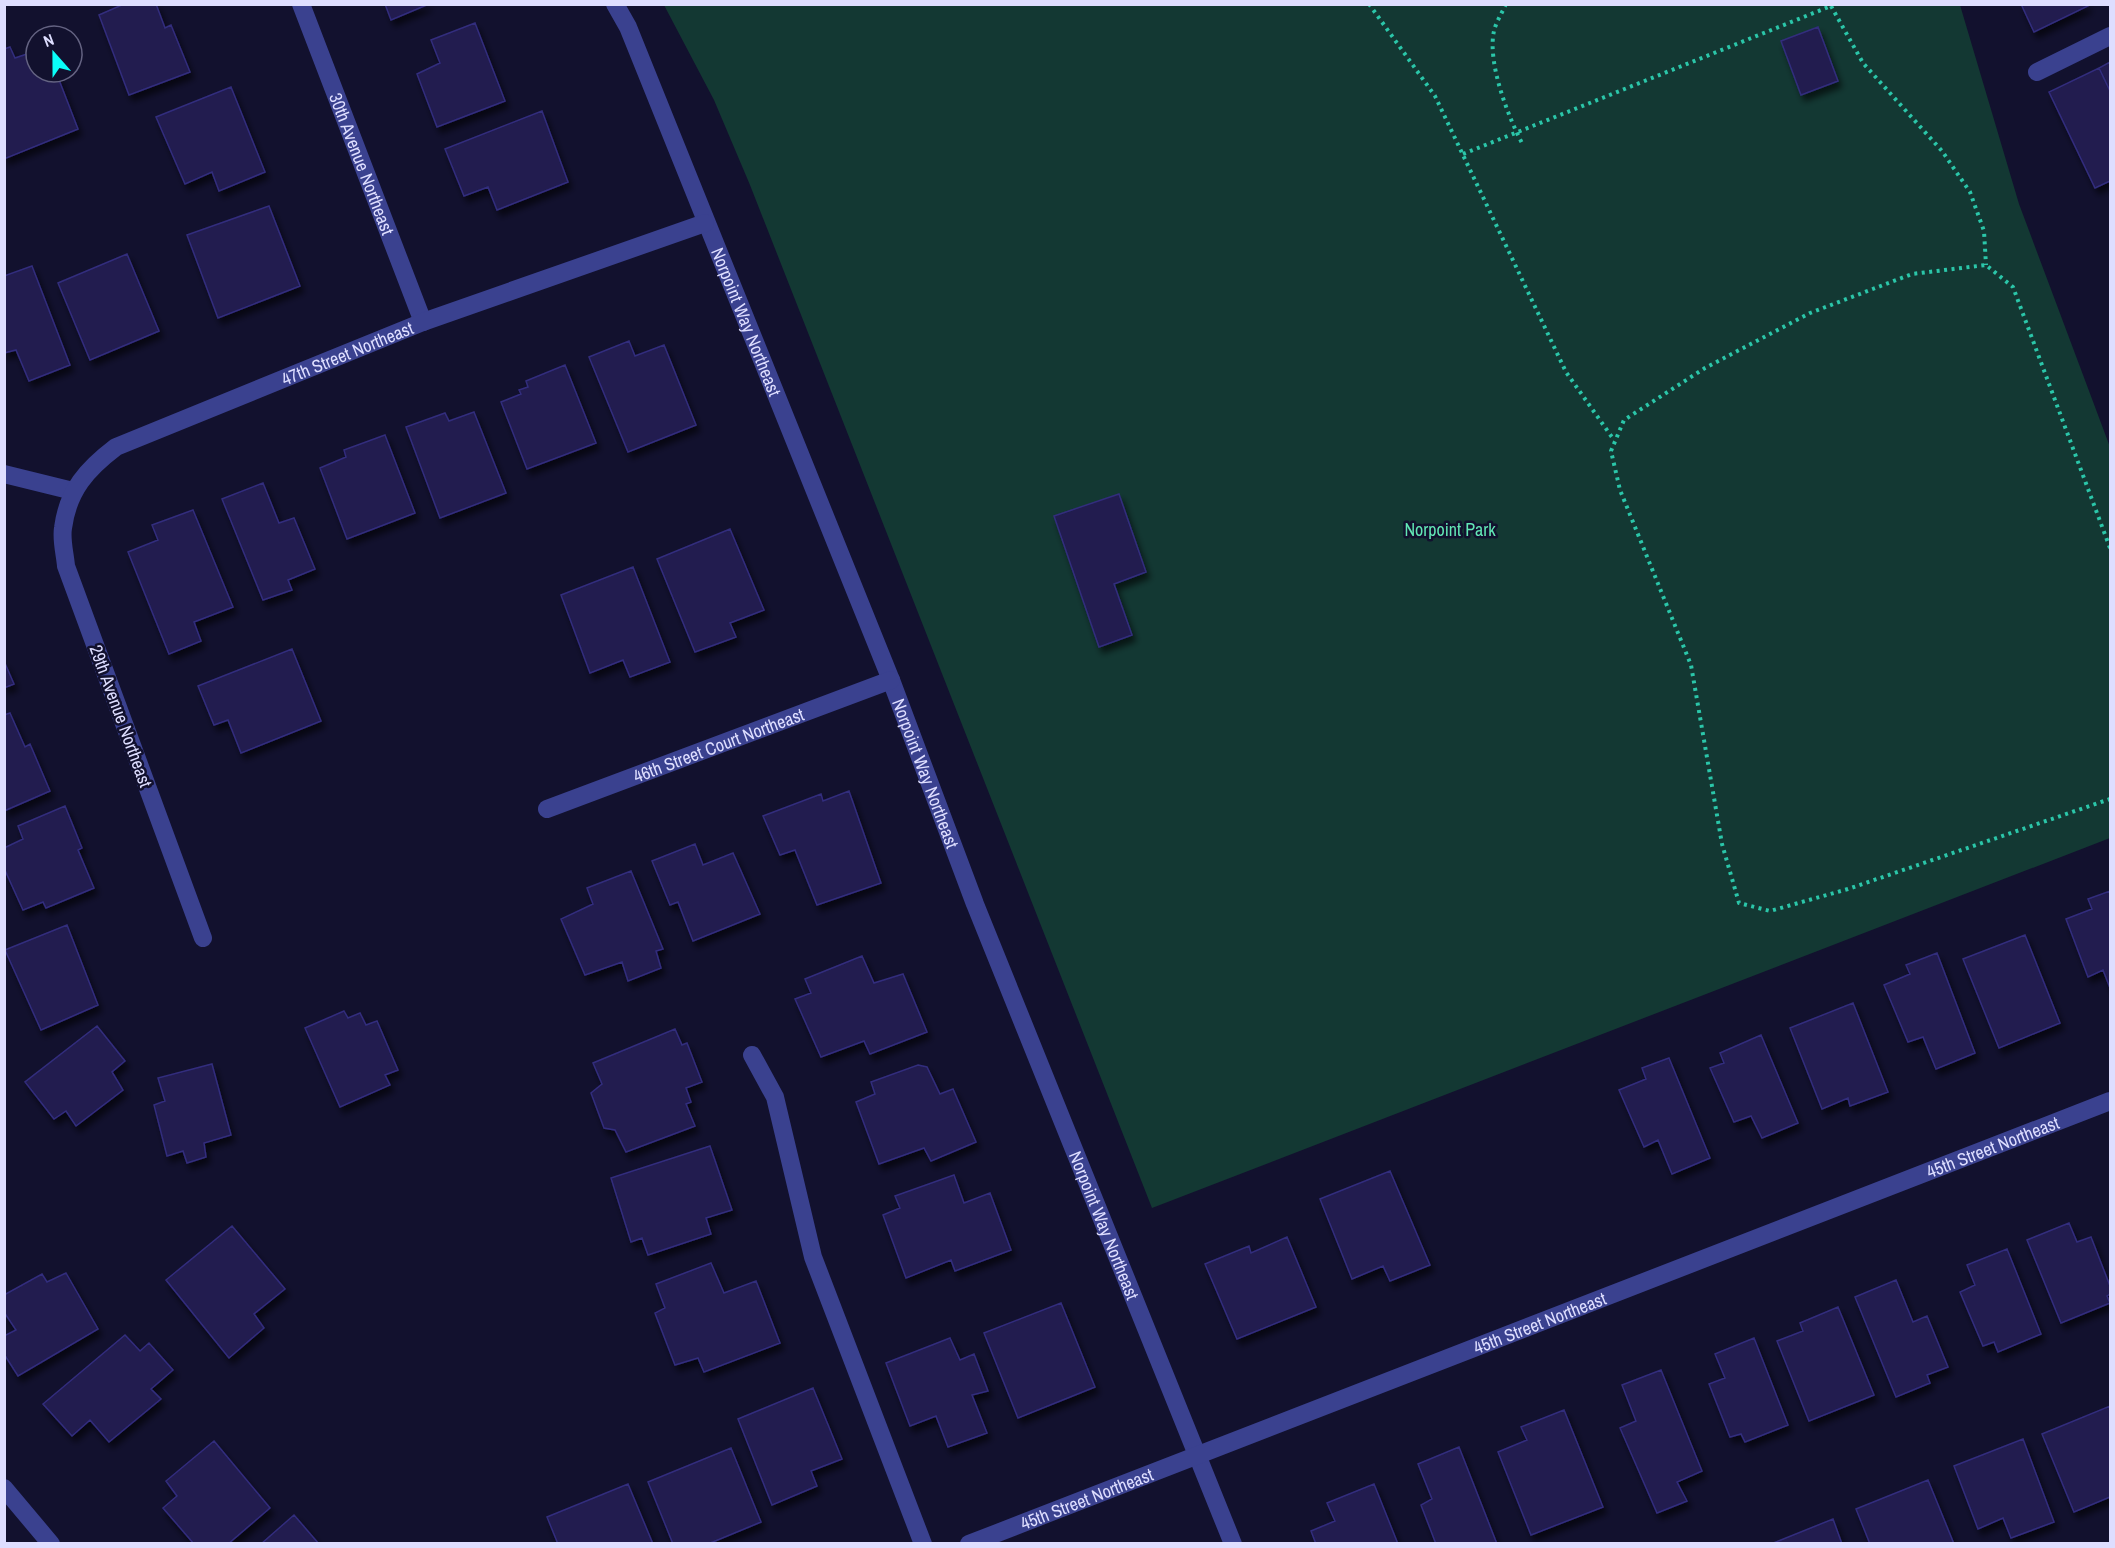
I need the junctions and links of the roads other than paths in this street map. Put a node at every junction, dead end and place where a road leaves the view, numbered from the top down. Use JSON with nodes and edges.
{"nodes":[{"id":1,"x":301,"y":4,"type":"edge"},
{"id":2,"x":615,"y":4,"type":"edge"},
{"id":3,"x":2110,"y":36,"type":"edge"},
{"id":4,"x":2037,"y":72,"type":"dead end"},
{"id":5,"x":705,"y":223,"type":"junction"},
{"id":6,"x":423,"y":322,"type":"junction"},
{"id":7,"x":4,"y":474,"type":"edge"},
{"id":8,"x":73,"y":491,"type":"junction"},
{"id":9,"x":891,"y":680,"type":"junction"},
{"id":10,"x":547,"y":809,"type":"dead end"},
{"id":11,"x":203,"y":938,"type":"dead end"},
{"id":12,"x":752,"y":1055,"type":"dead end"},
{"id":13,"x":2110,"y":1101,"type":"edge"},
{"id":14,"x":1197,"y":1454,"type":"junction"},
{"id":15,"x":4,"y":1488,"type":"edge"},
{"id":16,"x":51,"y":1544,"type":"edge"},
{"id":17,"x":923,"y":1544,"type":"edge"},
{"id":18,"x":969,"y":1544,"type":"edge"},
{"id":19,"x":1233,"y":1544,"type":"edge"}],
"edges":[{"from":1,"to":6,"type":"street","name":"30th Avenue Northeast"},
{"from":2,"to":5,"type":"street","name":"Norpoint Way Northeast"},
{"from":3,"to":4,"type":"street"},
{"from":5,"to":6,"type":"street","name":"47th Street Northeast"},
{"from":5,"to":9,"type":"street","name":"Norpoint Way Northeast"},
{"from":6,"to":8,"type":"street","name":"47th Street Northeast"},
{"from":7,"to":8,"type":"street"},
{"from":8,"to":11,"type":"street","name":"29th Avenue Northeast"},
{"from":9,"to":10,"type":"street","name":"46th Street Court Northeast"},
{"from":9,"to":14,"type":"street","name":"Norpoint Way Northeast"},
{"from":12,"to":17,"type":"street"},
{"from":13,"to":14,"type":"street","name":"45th Street Northeast"},
{"from":14,"to":18,"type":"street","name":"45th Street Northeast"},
{"from":14,"to":19,"type":"street","name":"Norpoint Way Northeast"},
{"from":15,"to":16,"type":"street"}]}
